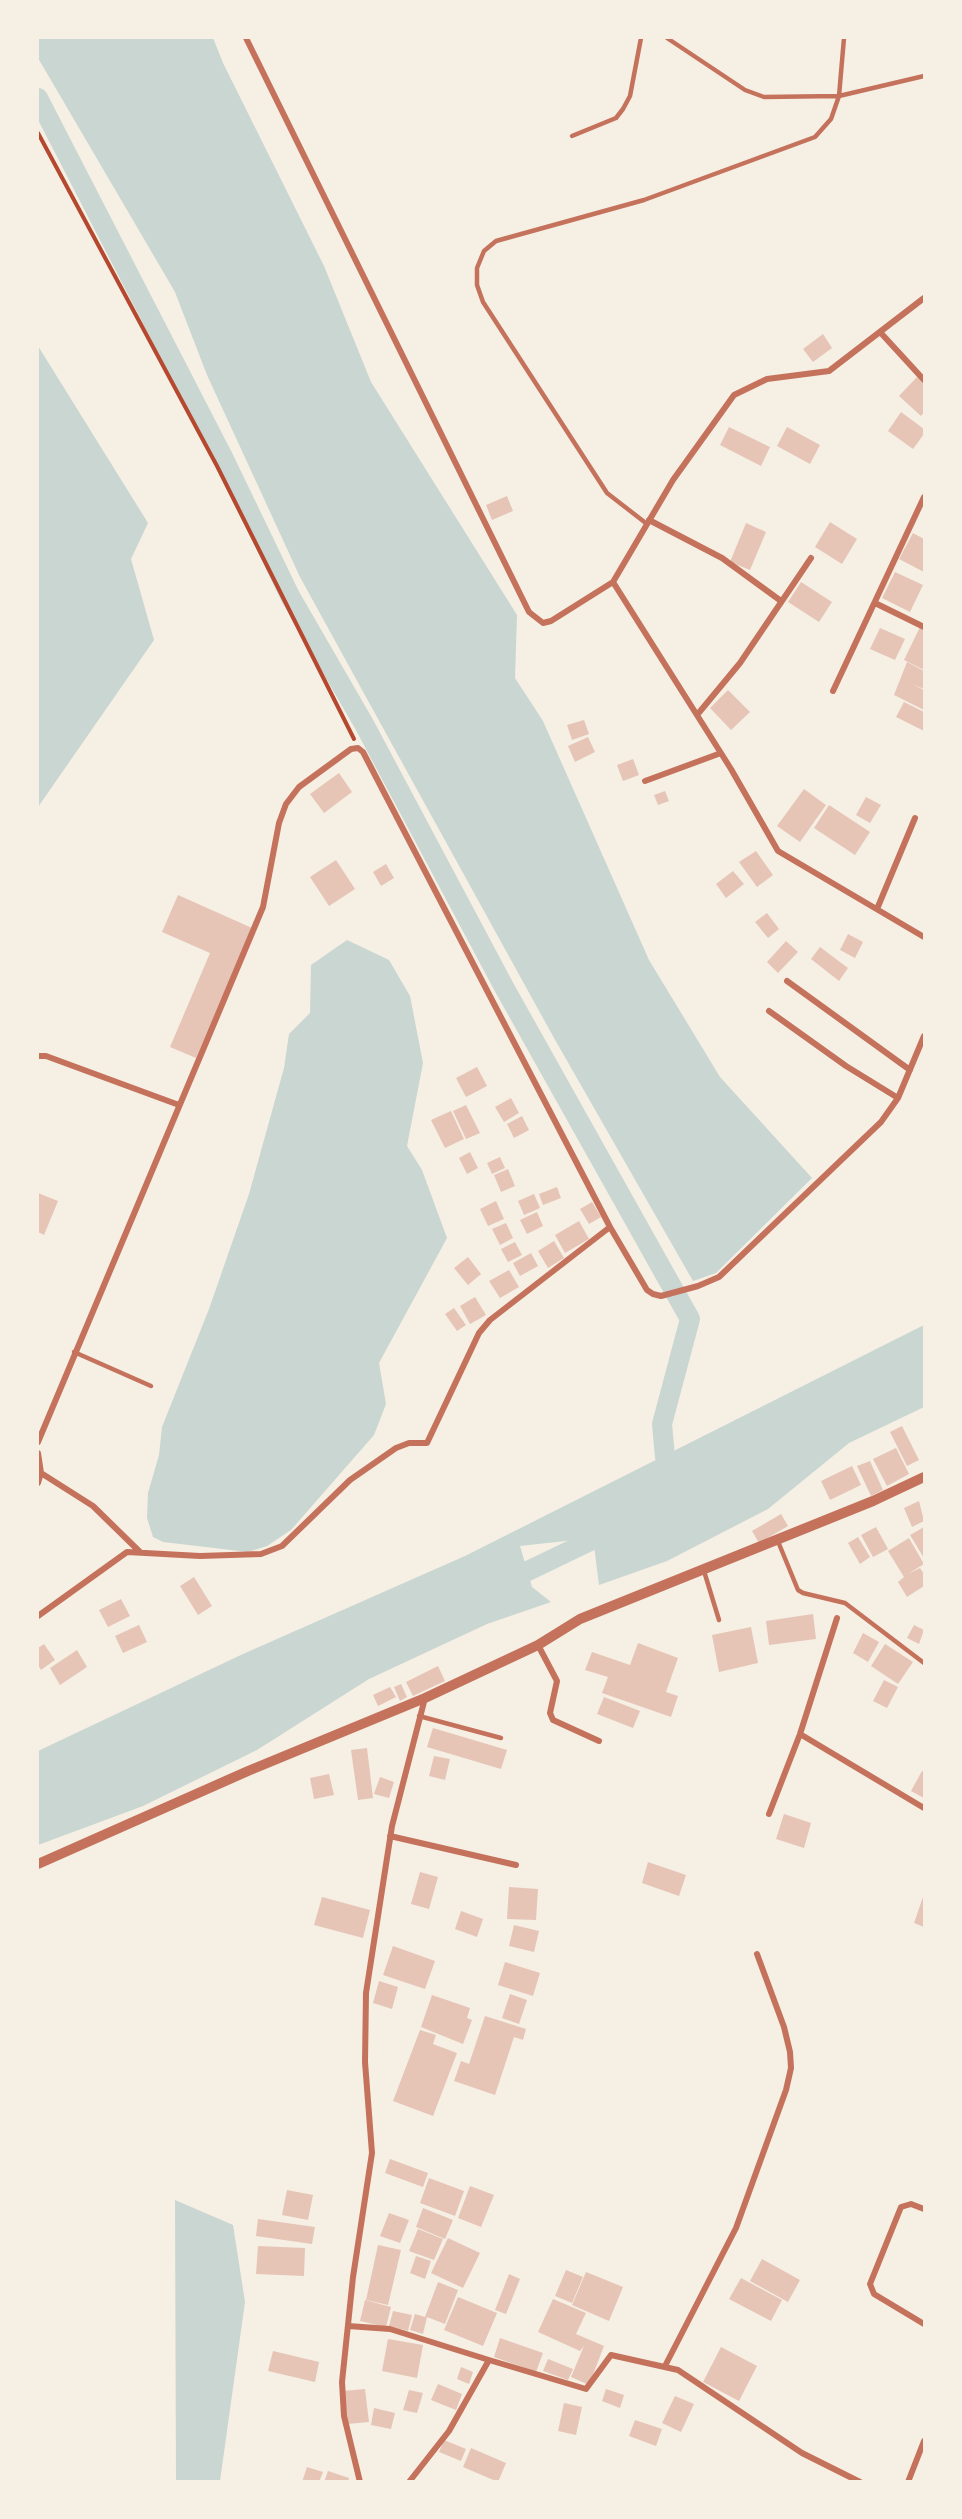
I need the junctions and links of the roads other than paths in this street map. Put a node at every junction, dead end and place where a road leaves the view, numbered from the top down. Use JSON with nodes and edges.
{"nodes":[{"id":1,"x":246,"y":38,"type":"edge"},
{"id":2,"x":641,"y":38,"type":"edge"},
{"id":3,"x":667,"y":38,"type":"edge"},
{"id":4,"x":844,"y":38,"type":"edge"},
{"id":5,"x":924,"y":76,"type":"edge"},
{"id":6,"x":838,"y":96,"type":"junction"},
{"id":7,"x":572,"y":136,"type":"dead end"},
{"id":8,"x":924,"y":298,"type":"edge"},
{"id":9,"x":880,"y":332,"type":"junction"},
{"id":10,"x":924,"y":380,"type":"edge"},
{"id":11,"x":924,"y":497,"type":"edge"},
{"id":12,"x":648,"y":522,"type":"junction"},
{"id":13,"x":811,"y":558,"type":"dead end"},
{"id":14,"x":613,"y":582,"type":"junction"},
{"id":15,"x":781,"y":601,"type":"junction"},
{"id":16,"x":875,"y":603,"type":"junction"},
{"id":17,"x":924,"y":627,"type":"edge"},
{"id":18,"x":833,"y":692,"type":"dead end"},
{"id":19,"x":698,"y":715,"type":"junction"},
{"id":20,"x":721,"y":753,"type":"junction"},
{"id":21,"x":645,"y":782,"type":"dead end"},
{"id":22,"x":915,"y":818,"type":"dead end"},
{"id":23,"x":877,"y":909,"type":"junction"},
{"id":24,"x":924,"y":937,"type":"edge"},
{"id":25,"x":787,"y":981,"type":"dead end"},
{"id":26,"x":769,"y":1011,"type":"dead end"},
{"id":27,"x":924,"y":1036,"type":"edge"},
{"id":28,"x":38,"y":1056,"type":"edge"},
{"id":29,"x":910,"y":1070,"type":"junction"},
{"id":30,"x":898,"y":1098,"type":"junction"},
{"id":31,"x":179,"y":1106,"type":"junction"},
{"id":32,"x":610,"y":1227,"type":"junction"},
{"id":33,"x":74,"y":1352,"type":"junction"},
{"id":34,"x":151,"y":1386,"type":"dead end"},
{"id":35,"x":38,"y":1442,"type":"edge"},
{"id":36,"x":38,"y":1453,"type":"edge"},
{"id":37,"x":41,"y":1473,"type":"junction"},
{"id":38,"x":924,"y":1477,"type":"edge"},
{"id":39,"x":38,"y":1483,"type":"edge"},
{"id":40,"x":777,"y":1539,"type":"junction"},
{"id":41,"x":140,"y":1552,"type":"junction"},
{"id":42,"x":704,"y":1568,"type":"junction"},
{"id":43,"x":38,"y":1616,"type":"edge"},
{"id":44,"x":837,"y":1618,"type":"dead end"},
{"id":45,"x":719,"y":1620,"type":"dead end"},
{"id":46,"x":538,"y":1645,"type":"junction"},
{"id":47,"x":924,"y":1664,"type":"edge"},
{"id":48,"x":425,"y":1698,"type":"junction"},
{"id":49,"x":420,"y":1716,"type":"junction"},
{"id":50,"x":800,"y":1734,"type":"junction"},
{"id":51,"x":501,"y":1738,"type":"dead end"},
{"id":52,"x":599,"y":1741,"type":"dead end"},
{"id":53,"x":924,"y":1808,"type":"edge"},
{"id":54,"x":769,"y":1814,"type":"dead end"},
{"id":55,"x":390,"y":1836,"type":"junction"},
{"id":56,"x":38,"y":1864,"type":"edge"},
{"id":57,"x":516,"y":1865,"type":"dead end"},
{"id":58,"x":757,"y":1954,"type":"dead end"},
{"id":59,"x":924,"y":2209,"type":"edge"},
{"id":60,"x":924,"y":2324,"type":"edge"},
{"id":61,"x":348,"y":2326,"type":"junction"},
{"id":62,"x":489,"y":2360,"type":"junction"},
{"id":63,"x":665,"y":2366,"type":"junction"},
{"id":64,"x":924,"y":2441,"type":"edge"},
{"id":65,"x":360,"y":2481,"type":"edge"},
{"id":66,"x":409,"y":2481,"type":"edge"},
{"id":67,"x":860,"y":2481,"type":"edge"},
{"id":68,"x":908,"y":2481,"type":"edge"}],
"edges":[{"from":1,"to":14,"type":"street"},
{"from":2,"to":7,"type":"lane"},
{"from":3,"to":6,"type":"lane"},
{"from":4,"to":6,"type":"lane"},
{"from":5,"to":6,"type":"lane"},
{"from":6,"to":12,"type":"lane"},
{"from":8,"to":9,"type":"street"},
{"from":9,"to":10,"type":"street"},
{"from":9,"to":12,"type":"street"},
{"from":11,"to":16,"type":"street"},
{"from":12,"to":14,"type":"street"},
{"from":12,"to":15,"type":"street"},
{"from":13,"to":15,"type":"street"},
{"from":14,"to":19,"type":"street"},
{"from":15,"to":19,"type":"street"},
{"from":16,"to":17,"type":"street"},
{"from":16,"to":18,"type":"street"},
{"from":19,"to":20,"type":"street"},
{"from":20,"to":21,"type":"street"},
{"from":20,"to":23,"type":"street"},
{"from":22,"to":23,"type":"street"},
{"from":23,"to":24,"type":"street"},
{"from":25,"to":29,"type":"street"},
{"from":26,"to":30,"type":"street"},
{"from":27,"to":29,"type":"street"},
{"from":28,"to":31,"type":"street"},
{"from":29,"to":30,"type":"street"},
{"from":30,"to":32,"type":"street"},
{"from":31,"to":32,"type":"street"},
{"from":31,"to":33,"type":"street"},
{"from":32,"to":41,"type":"street"},
{"from":33,"to":34,"type":"lane"},
{"from":33,"to":35,"type":"street"},
{"from":36,"to":37,"type":"street"},
{"from":37,"to":39,"type":"street"},
{"from":37,"to":41,"type":"street"},
{"from":38,"to":40,"type":"street"},
{"from":40,"to":42,"type":"street"},
{"from":40,"to":47,"type":"lane"},
{"from":41,"to":43,"type":"street"},
{"from":42,"to":45,"type":"lane"},
{"from":42,"to":46,"type":"street"},
{"from":44,"to":50,"type":"street"},
{"from":46,"to":48,"type":"street"},
{"from":46,"to":52,"type":"street"},
{"from":48,"to":49,"type":"street"},
{"from":48,"to":56,"type":"street"},
{"from":49,"to":51,"type":"lane"},
{"from":49,"to":55,"type":"street"},
{"from":50,"to":53,"type":"street"},
{"from":50,"to":54,"type":"street"},
{"from":55,"to":57,"type":"street"},
{"from":55,"to":61,"type":"street"},
{"from":58,"to":63,"type":"street"},
{"from":59,"to":60,"type":"street"},
{"from":61,"to":62,"type":"street"},
{"from":61,"to":65,"type":"street"},
{"from":62,"to":63,"type":"street"},
{"from":62,"to":66,"type":"street"},
{"from":63,"to":67,"type":"street"},
{"from":64,"to":68,"type":"street"}]}
